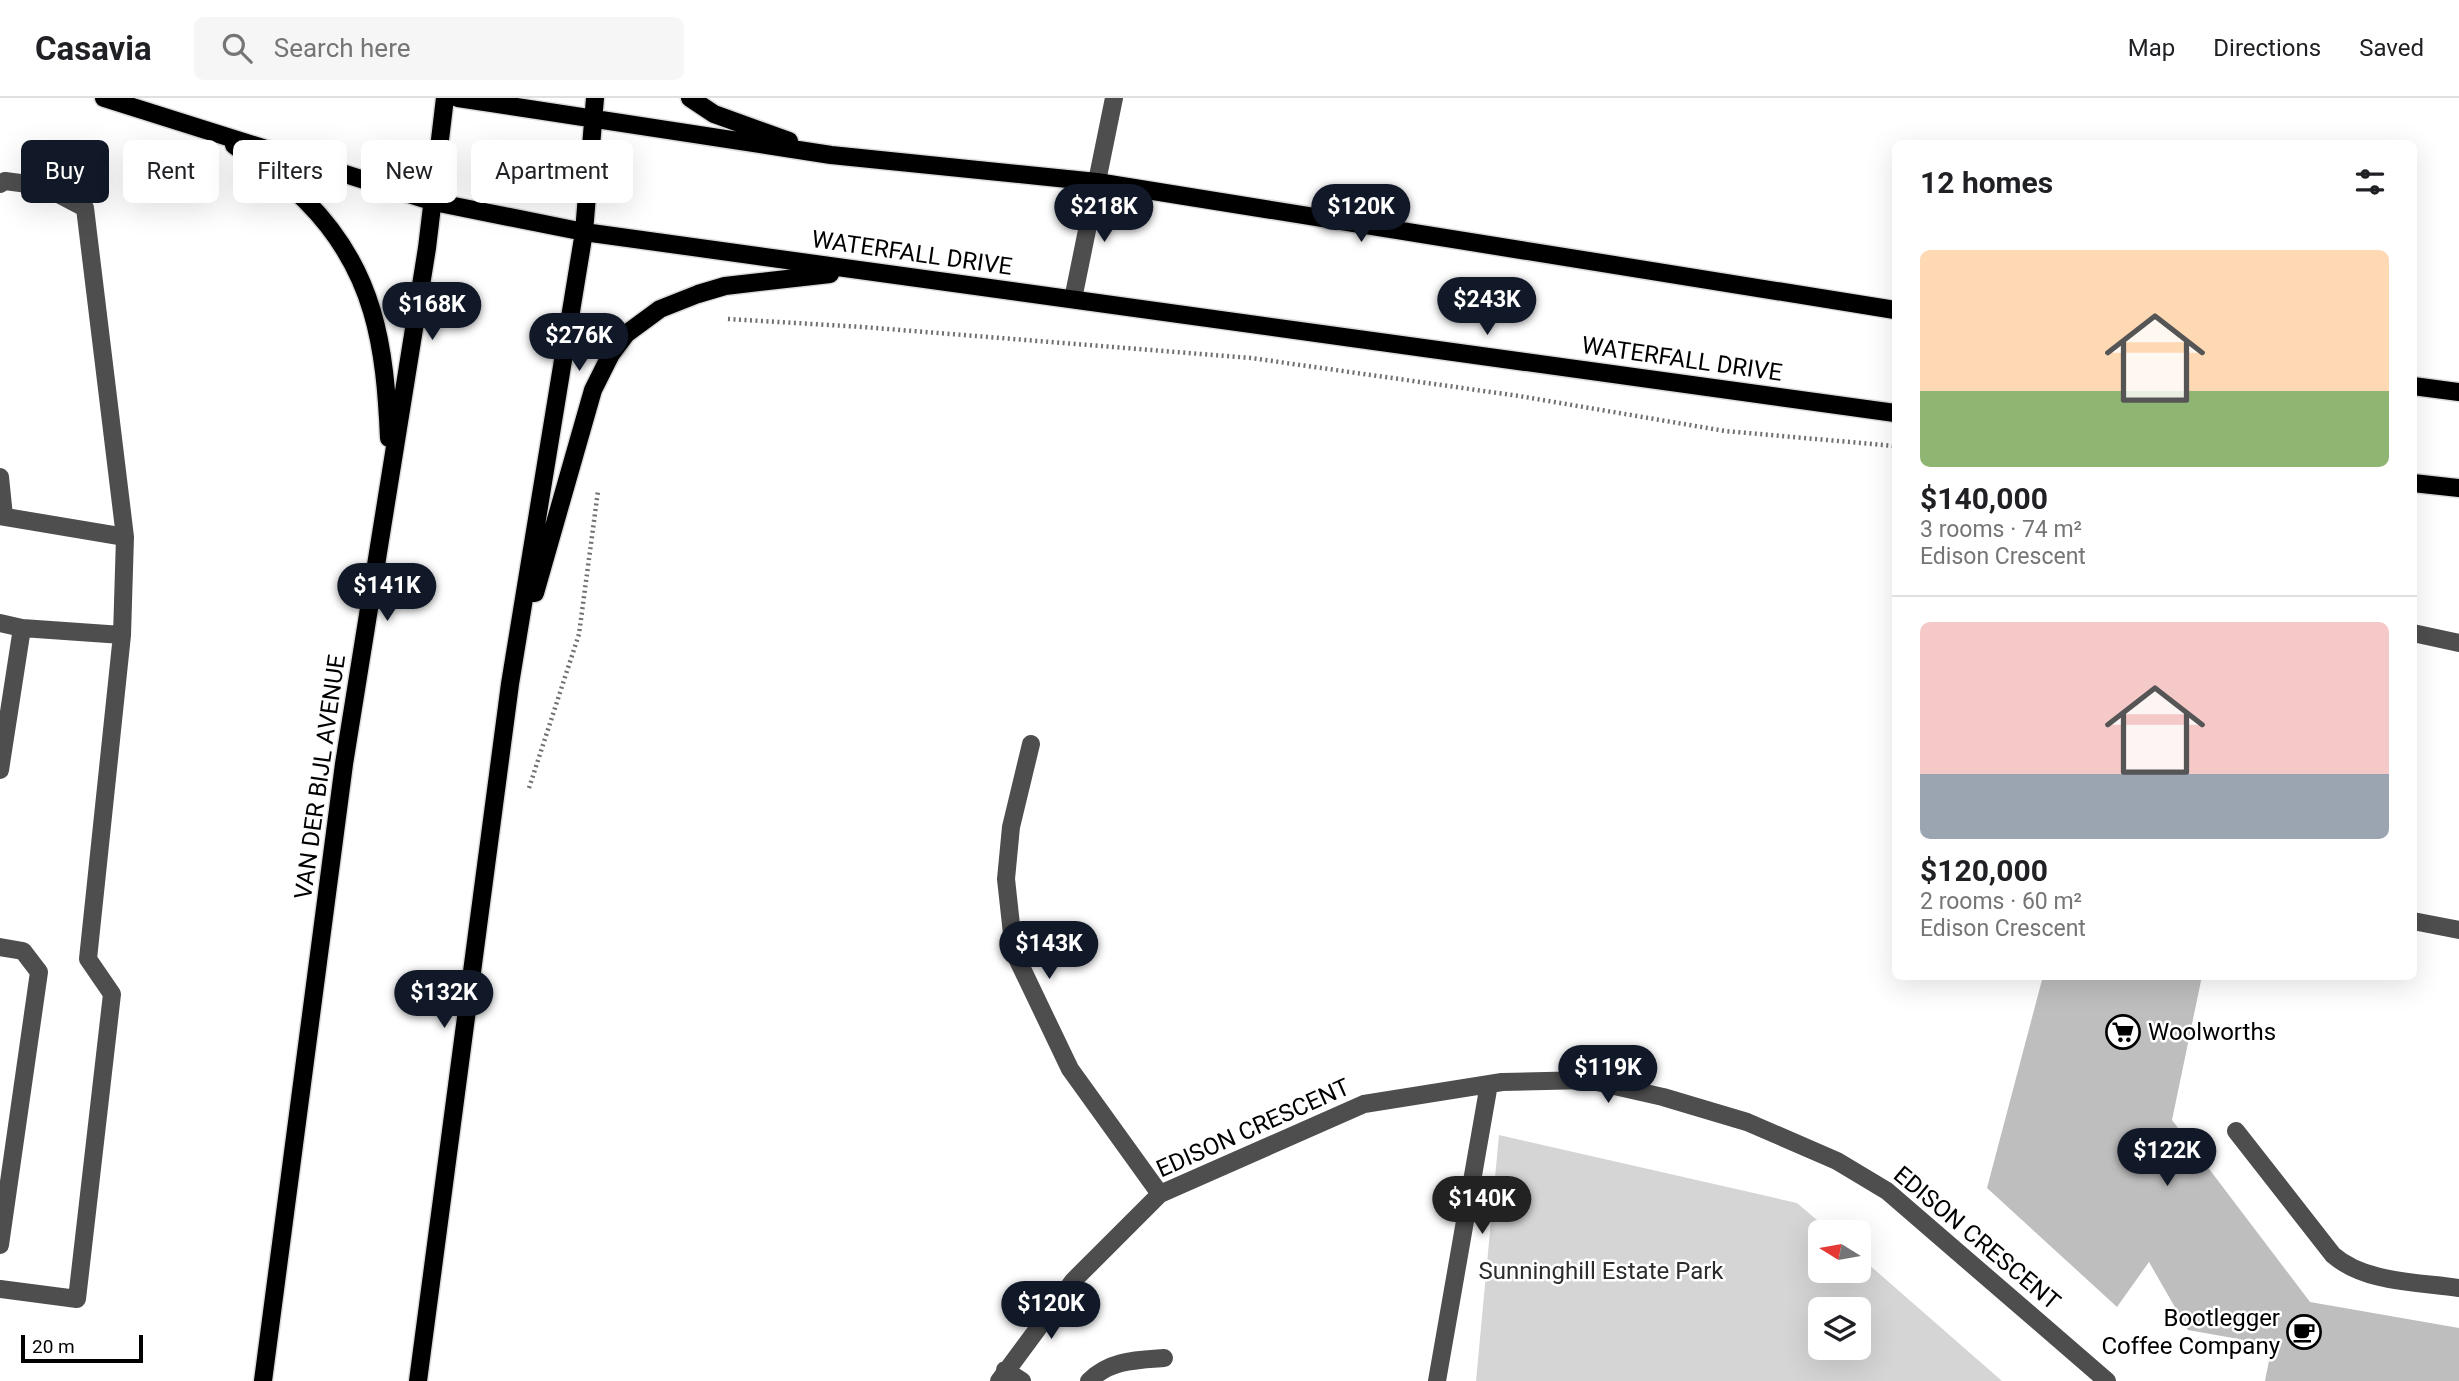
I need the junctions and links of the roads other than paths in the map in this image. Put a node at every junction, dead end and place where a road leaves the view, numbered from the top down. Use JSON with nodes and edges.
{"nodes":[{"id":1,"x":104,"y":98,"type":"edge"},
{"id":2,"x":446,"y":98,"type":"edge"},
{"id":3,"x":458,"y":98,"type":"edge"},
{"id":4,"x":595,"y":98,"type":"edge"},
{"id":5,"x":690,"y":98,"type":"edge"},
{"id":6,"x":1114,"y":98,"type":"edge"},
{"id":7,"x":592,"y":119,"type":"junction"},
{"id":8,"x":224,"y":138,"type":"junction"},
{"id":9,"x":441,"y":140,"type":"edge"},
{"id":10,"x":831,"y":155,"type":"junction"},
{"id":11,"x":361,"y":180,"type":"edge"},
{"id":12,"x":1097,"y":182,"type":"junction"},
{"id":13,"x":0,"y":184,"type":"edge"},
{"id":14,"x":434,"y":203,"type":"edge"},
{"id":15,"x":439,"y":203,"type":"edge"},
{"id":16,"x":584,"y":232,"type":"junction"},
{"id":17,"x":857,"y":271,"type":"junction"},
{"id":18,"x":1073,"y":299,"type":"junction"},
{"id":19,"x":1892,"y":310,"type":"edge"},
{"id":20,"x":2417,"y":387,"type":"edge"},
{"id":21,"x":2459,"y":392,"type":"edge"},
{"id":22,"x":1892,"y":413,"type":"edge"},
{"id":23,"x":0,"y":477,"type":"edge"},
{"id":24,"x":391,"y":477,"type":"junction"},
{"id":25,"x":2417,"y":483,"type":"edge"},
{"id":26,"x":2459,"y":488,"type":"edge"},
{"id":27,"x":2,"y":516,"type":"edge"},
{"id":28,"x":125,"y":537,"type":"junction"},
{"id":29,"x":0,"y":623,"type":"edge"},
{"id":30,"x":22,"y":628,"type":"junction"},
{"id":31,"x":2417,"y":634,"type":"edge"},
{"id":32,"x":122,"y":635,"type":"junction"},
{"id":33,"x":2459,"y":643,"type":"edge"},
{"id":34,"x":510,"y":684,"type":"junction"},
{"id":35,"x":1031,"y":744,"type":"dead end"},
{"id":36,"x":0,"y":770,"type":"edge"},
{"id":37,"x":2417,"y":922,"type":"edge"},
{"id":38,"x":2459,"y":930,"type":"edge"},
{"id":39,"x":0,"y":947,"type":"edge"},
{"id":40,"x":1489,"y":1084,"type":"junction"},
{"id":41,"x":2236,"y":1131,"type":"dead end"},
{"id":42,"x":1160,"y":1194,"type":"junction"},
{"id":43,"x":0,"y":1245,"type":"edge"},
{"id":44,"x":2459,"y":1288,"type":"edge"},
{"id":45,"x":0,"y":1289,"type":"edge"},
{"id":46,"x":1164,"y":1358,"type":"dead end"},
{"id":47,"x":1002,"y":1375,"type":"edge"},
{"id":48,"x":263,"y":1381,"type":"edge"},
{"id":49,"x":418,"y":1381,"type":"edge"},
{"id":50,"x":1022,"y":1381,"type":"edge"},
{"id":51,"x":1089,"y":1381,"type":"edge"},
{"id":52,"x":1437,"y":1381,"type":"edge"},
{"id":53,"x":2107,"y":1381,"type":"edge"}],
"edges":[{"from":1,"to":8,"type":"main road","name":"WATERFALL DRIVE"},
{"from":2,"to":9,"type":"main road","name":"VAN DER BIJL AVENUE"},
{"from":3,"to":7,"type":"main road"},
{"from":4,"to":7,"type":"main road"},
{"from":5,"to":10,"type":"main road"},
{"from":6,"to":12,"type":"street"},
{"from":7,"to":10,"type":"main road"},
{"from":7,"to":16,"type":"main road"},
{"from":8,"to":11,"type":"main road","name":"WATERFALL DRIVE"},
{"from":8,"to":24,"type":"main road"},
{"from":10,"to":12,"type":"main road"},
{"from":12,"to":18,"type":"street"},
{"from":12,"to":19,"type":"main road"},
{"from":13,"to":28,"type":"street"},
{"from":14,"to":24,"type":"main road","name":"VAN DER BIJL AVENUE"},
{"from":15,"to":16,"type":"main road","name":"WATERFALL DRIVE"},
{"from":16,"to":17,"type":"main road","name":"WATERFALL DRIVE"},
{"from":16,"to":34,"type":"main road"},
{"from":17,"to":18,"type":"main road","name":"WATERFALL DRIVE"},
{"from":17,"to":34,"type":"main road"},
{"from":18,"to":22,"type":"main road","name":"WATERFALL DRIVE"},
{"from":20,"to":21,"type":"main road"},
{"from":23,"to":27,"type":"street"},
{"from":24,"to":48,"type":"main road","name":"VAN DER BIJL AVENUE"},
{"from":25,"to":26,"type":"main road"},
{"from":27,"to":28,"type":"street"},
{"from":28,"to":32,"type":"street"},
{"from":29,"to":30,"type":"street"},
{"from":30,"to":32,"type":"street"},
{"from":30,"to":36,"type":"street"},
{"from":31,"to":33,"type":"street"},
{"from":32,"to":45,"type":"street"},
{"from":34,"to":49,"type":"main road"},
{"from":35,"to":42,"type":"street"},
{"from":37,"to":38,"type":"street"},
{"from":39,"to":43,"type":"street"},
{"from":40,"to":42,"type":"street","name":"EDISON CRESCENT"},
{"from":40,"to":52,"type":"street"},
{"from":40,"to":53,"type":"street","name":"EDISON CRESCENT"},
{"from":41,"to":44,"type":"street"},
{"from":42,"to":47,"type":"street","name":"EDISON CRESCENT"},
{"from":46,"to":51,"type":"street"},
{"from":47,"to":50,"type":"street"}]}
